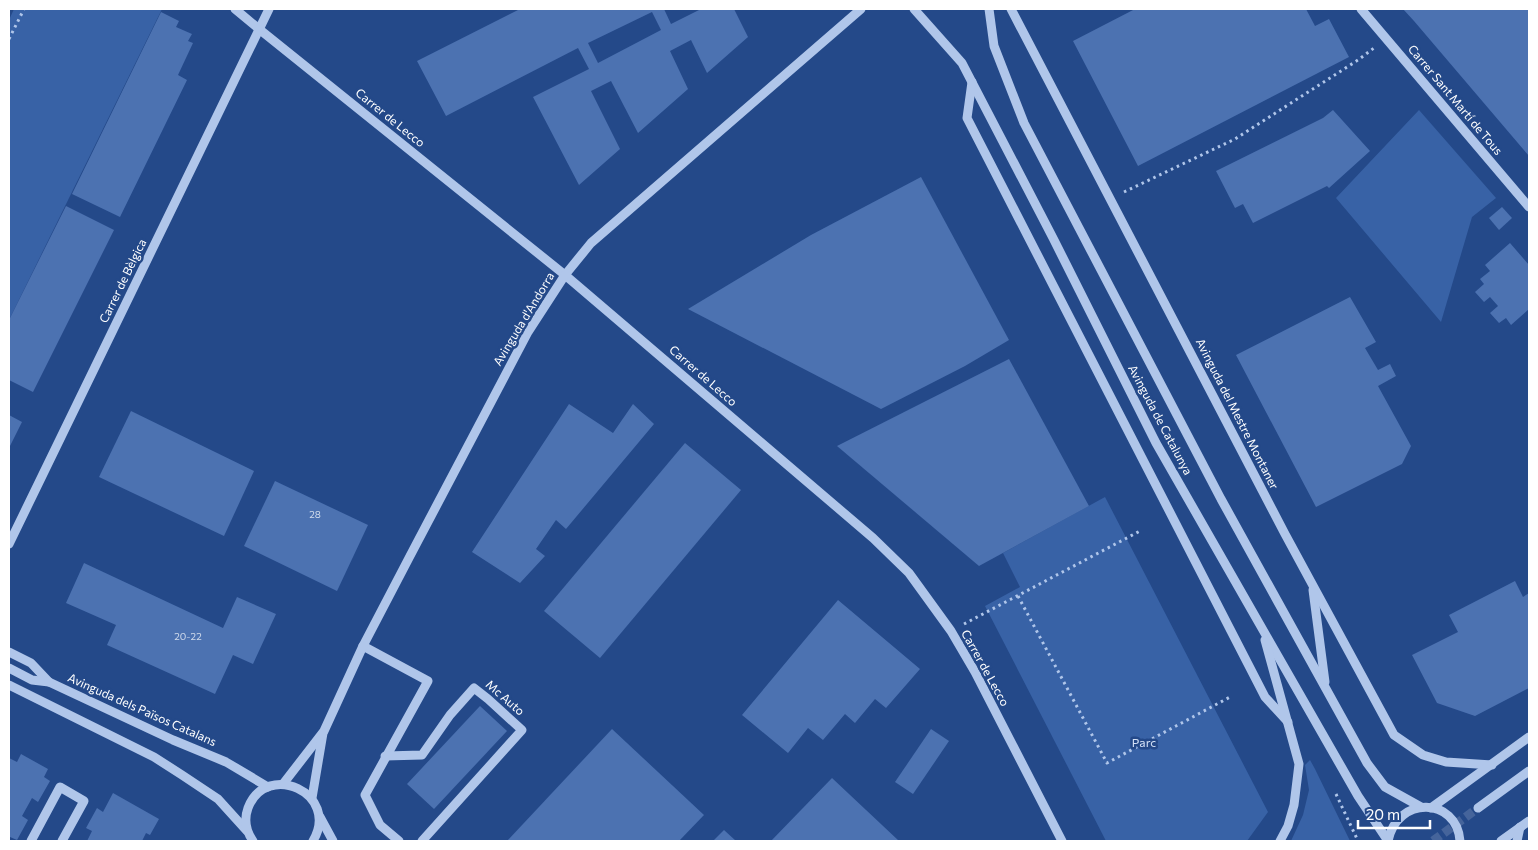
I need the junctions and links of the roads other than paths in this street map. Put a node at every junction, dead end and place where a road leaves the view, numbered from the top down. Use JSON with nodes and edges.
{"nodes":[{"id":1,"x":235,"y":9,"type":"edge"},
{"id":2,"x":268,"y":9,"type":"edge"},
{"id":3,"x":861,"y":9,"type":"edge"},
{"id":4,"x":914,"y":9,"type":"edge"},
{"id":5,"x":989,"y":9,"type":"edge"},
{"id":6,"x":1011,"y":9,"type":"edge"},
{"id":7,"x":1361,"y":9,"type":"edge"},
{"id":8,"x":259,"y":29,"type":"junction"},
{"id":9,"x":972,"y":82,"type":"junction"},
{"id":10,"x":1529,"y":206,"type":"edge"},
{"id":11,"x":565,"y":274,"type":"junction"},
{"id":12,"x":9,"y":544,"type":"edge"},
{"id":13,"x":1312,"y":585,"type":"junction"},
{"id":14,"x":1262,"y":627,"type":"junction"},
{"id":15,"x":364,"y":646,"type":"junction"},
{"id":16,"x":9,"y":651,"type":"edge"},
{"id":17,"x":9,"y":668,"type":"edge"},
{"id":18,"x":49,"y":682,"type":"junction"},
{"id":19,"x":9,"y":685,"type":"edge"},
{"id":20,"x":1326,"y":687,"type":"junction"},
{"id":21,"x":1288,"y":722,"type":"junction"},
{"id":22,"x":324,"y":731,"type":"junction"},
{"id":23,"x":1529,"y":737,"type":"edge"},
{"id":24,"x":385,"y":756,"type":"junction"},
{"id":25,"x":1492,"y":765,"type":"junction"},
{"id":26,"x":1529,"y":771,"type":"edge"},
{"id":27,"x":283,"y":784,"type":"junction"},
{"id":28,"x":268,"y":787,"type":"junction"},
{"id":29,"x":312,"y":798,"type":"junction"},
{"id":30,"x":1426,"y":808,"type":"junction"},
{"id":31,"x":1478,"y":808,"type":"tunnel mouth"},
{"id":32,"x":319,"y":816,"type":"junction"},
{"id":33,"x":1529,"y":821,"type":"edge"},
{"id":34,"x":1520,"y":827,"type":"junction"},
{"id":35,"x":247,"y":831,"type":"junction"},
{"id":36,"x":31,"y":841,"type":"edge"},
{"id":37,"x":62,"y":841,"type":"edge"},
{"id":38,"x":252,"y":841,"type":"edge"},
{"id":39,"x":313,"y":841,"type":"edge"},
{"id":40,"x":333,"y":841,"type":"edge"},
{"id":41,"x":399,"y":841,"type":"edge"},
{"id":42,"x":422,"y":841,"type":"edge"},
{"id":43,"x":1062,"y":841,"type":"edge"},
{"id":44,"x":1280,"y":841,"type":"edge"},
{"id":45,"x":1388,"y":841,"type":"edge"},
{"id":46,"x":1460,"y":841,"type":"edge"},
{"id":47,"x":1501,"y":841,"type":"edge"},
{"id":48,"x":1517,"y":841,"type":"edge"}],
"edges":[{"from":1,"to":8,"type":"street","name":"Carrer de Lecco"},
{"from":2,"to":8,"type":"street","name":"Carrer de Bèlgica"},
{"from":3,"to":11,"type":"street","name":"Avinguda d'Andorra"},
{"from":4,"to":9,"type":"street","name":"Avinguda de Catalunya"},
{"from":5,"to":20,"type":"street","name":"Avinguda de Catalunya"},
{"from":6,"to":13,"type":"street","name":"Avinguda del Mestre Montaner"},
{"from":7,"to":10,"type":"street","name":"Carrer Sant Martí de Tous"},
{"from":8,"to":11,"type":"street","name":"Carrer de Lecco"},
{"from":8,"to":12,"type":"street","name":"Carrer de Bèlgica"},
{"from":9,"to":14,"type":"street","name":"Avinguda de Catalunya"},
{"from":9,"to":21,"type":"street"},
{"from":11,"to":15,"type":"street","name":"Avinguda d'Andorra"},
{"from":11,"to":43,"type":"street","name":"Carrer de Lecco"},
{"from":13,"to":20,"type":"street"},
{"from":13,"to":25,"type":"street","name":"Avinguda del Mestre Montaner"},
{"from":14,"to":21,"type":"street"},
{"from":14,"to":45,"type":"street","name":"Avinguda de Catalunya"},
{"from":15,"to":22,"type":"street","name":"Avinguda d'Andorra"},
{"from":15,"to":24,"type":"street"},
{"from":16,"to":18,"type":"street","name":"Avinguda dels Països Catalans"},
{"from":17,"to":18,"type":"street"},
{"from":18,"to":28,"type":"street","name":"Avinguda dels Països Catalans"},
{"from":19,"to":35,"type":"street"},
{"from":20,"to":30,"type":"street","name":"Avinguda de Catalunya"},
{"from":21,"to":44,"type":"street"},
{"from":22,"to":27,"type":"street","name":"Avinguda d'Andorra"},
{"from":22,"to":29,"type":"street","name":"Avinguda d'Andorra"},
{"from":23,"to":25,"type":"street"},
{"from":24,"to":41,"type":"street"},
{"from":24,"to":42,"type":"street","name":"Mc Auto"},
{"from":25,"to":30,"type":"street"},
{"from":26,"to":31,"type":"street"},
{"from":27,"to":28,"type":"street"},
{"from":27,"to":29,"type":"street"},
{"from":28,"to":35,"type":"street"},
{"from":29,"to":32,"type":"street"},
{"from":30,"to":45,"type":"street"},
{"from":30,"to":46,"type":"street","name":"Avinguda de Catalunya"},
{"from":32,"to":39,"type":"street"},
{"from":32,"to":40,"type":"street"},
{"from":33,"to":34,"type":"street"},
{"from":34,"to":47,"type":"street"},
{"from":34,"to":48,"type":"street"},
{"from":35,"to":38,"type":"street"},
{"from":36,"to":37,"type":"street"}]}
